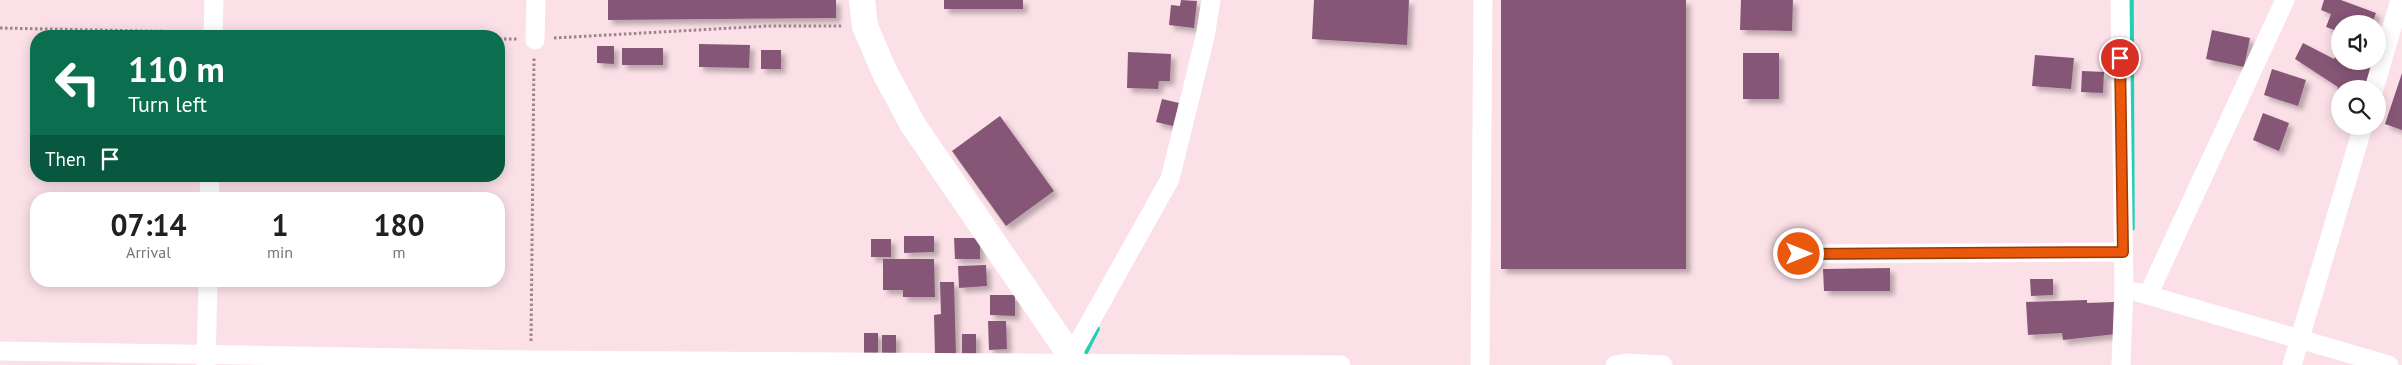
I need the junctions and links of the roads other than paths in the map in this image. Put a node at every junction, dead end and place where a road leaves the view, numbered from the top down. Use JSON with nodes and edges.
{"nodes":[{"id":1,"x":214,"y":0,"type":"edge"},
{"id":2,"x":536,"y":0,"type":"edge"},
{"id":3,"x":862,"y":0,"type":"edge"},
{"id":4,"x":1211,"y":0,"type":"edge"},
{"id":5,"x":1482,"y":0,"type":"edge"},
{"id":6,"x":2120,"y":0,"type":"edge"},
{"id":7,"x":2284,"y":0,"type":"edge"},
{"id":8,"x":2400,"y":0,"type":"edge"},
{"id":9,"x":213,"y":30,"type":"edge"},
{"id":10,"x":535,"y":40,"type":"road end"},
{"id":11,"x":2377,"y":80,"type":"edge"},
{"id":12,"x":2360,"y":135,"type":"edge"},
{"id":13,"x":2123,"y":252,"type":"junction"},
{"id":14,"x":1799,"y":254,"type":"dead end"},
{"id":15,"x":208,"y":287,"type":"edge"},
{"id":16,"x":2124,"y":288,"type":"junction"},
{"id":17,"x":2148,"y":295,"type":"junction"},
{"id":18,"x":2300,"y":339,"type":"junction"},
{"id":19,"x":0,"y":351,"type":"edge"},
{"id":20,"x":206,"y":359,"type":"edge"},
{"id":21,"x":1075,"y":361,"type":"edge"},
{"id":22,"x":859,"y":363,"type":"edge"},
{"id":23,"x":1341,"y":365,"type":"edge"},
{"id":24,"x":1480,"y":365,"type":"edge"},
{"id":25,"x":1615,"y":365,"type":"edge"},
{"id":26,"x":1663,"y":365,"type":"edge"},
{"id":27,"x":2121,"y":365,"type":"edge"},
{"id":28,"x":2292,"y":365,"type":"edge"},
{"id":29,"x":2389,"y":365,"type":"edge"}],
"edges":[{"from":1,"to":9,"type":"street"},
{"from":2,"to":10,"type":"street"},
{"from":3,"to":21,"type":"street"},
{"from":4,"to":21,"type":"street"},
{"from":5,"to":24,"type":"street"},
{"from":6,"to":13,"type":"street"},
{"from":7,"to":17,"type":"street"},
{"from":8,"to":11,"type":"street"},
{"from":12,"to":18,"type":"street"},
{"from":13,"to":14,"type":"street"},
{"from":13,"to":16,"type":"street"},
{"from":15,"to":20,"type":"street"},
{"from":16,"to":17,"type":"street"},
{"from":16,"to":27,"type":"street"},
{"from":17,"to":18,"type":"street"},
{"from":18,"to":28,"type":"street"},
{"from":18,"to":29,"type":"street"},
{"from":19,"to":20,"type":"street"},
{"from":20,"to":22,"type":"street"},
{"from":21,"to":22,"type":"street"},
{"from":21,"to":23,"type":"street"},
{"from":25,"to":26,"type":"street"}]}
